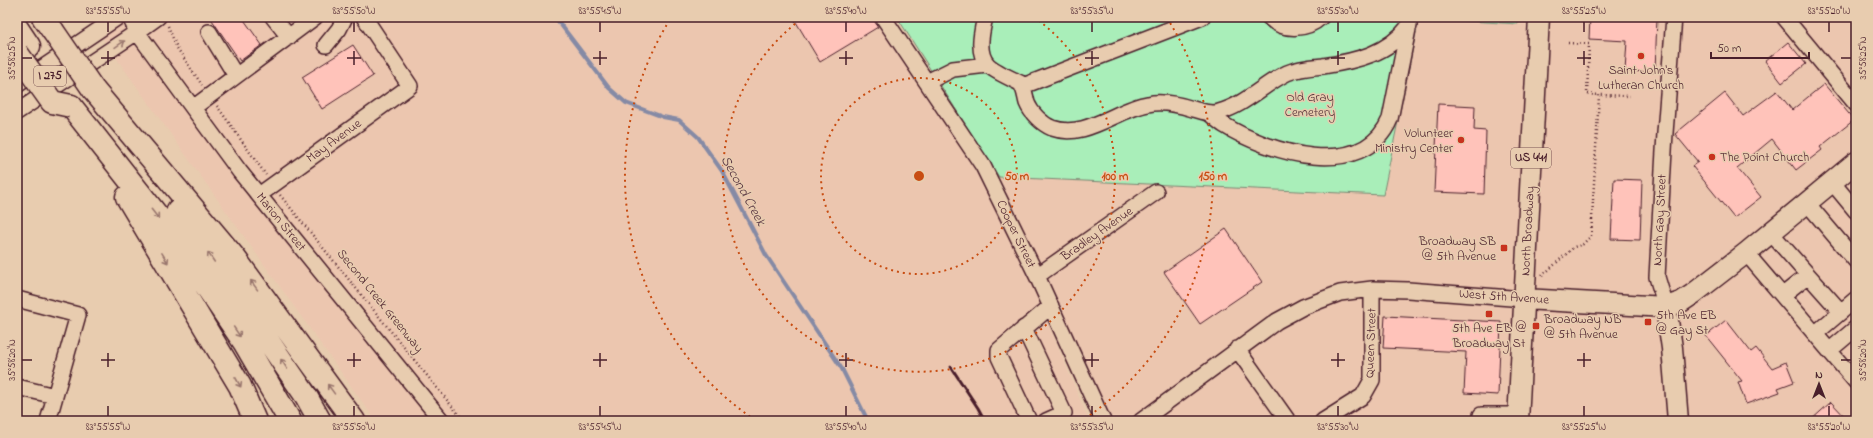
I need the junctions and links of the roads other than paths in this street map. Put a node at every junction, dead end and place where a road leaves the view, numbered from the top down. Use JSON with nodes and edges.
{"nodes":[{"id":1,"x":118,"y":17,"type":"edge"},
{"id":2,"x":130,"y":17,"type":"edge"},
{"id":3,"x":158,"y":17,"type":"edge"},
{"id":4,"x":273,"y":17,"type":"edge"},
{"id":5,"x":316,"y":17,"type":"edge"},
{"id":6,"x":345,"y":17,"type":"edge"},
{"id":7,"x":364,"y":17,"type":"edge"},
{"id":8,"x":883,"y":17,"type":"edge"},
{"id":9,"x":985,"y":17,"type":"edge"},
{"id":10,"x":1202,"y":17,"type":"edge"},
{"id":11,"x":1269,"y":17,"type":"edge"},
{"id":12,"x":1321,"y":17,"type":"edge"},
{"id":13,"x":1539,"y":17,"type":"edge"},
{"id":14,"x":1674,"y":17,"type":"edge"},
{"id":15,"x":1784,"y":17,"type":"edge"},
{"id":16,"x":1410,"y":22,"type":"edge"},
{"id":17,"x":48,"y":24,"type":"edge"},
{"id":18,"x":17,"y":28,"type":"edge"},
{"id":19,"x":137,"y":32,"type":"junction"},
{"id":20,"x":209,"y":32,"type":"dead end"},
{"id":21,"x":289,"y":37,"type":"junction"},
{"id":22,"x":326,"y":45,"type":"dead end"},
{"id":23,"x":23,"y":49,"type":"edge"},
{"id":24,"x":987,"y":65,"type":"junction"},
{"id":25,"x":236,"y":76,"type":"junction"},
{"id":26,"x":927,"y":82,"type":"junction"},
{"id":27,"x":17,"y":85,"type":"edge"},
{"id":28,"x":1023,"y":86,"type":"junction"},
{"id":29,"x":93,"y":89,"type":"junction"},
{"id":30,"x":1856,"y":104,"type":"edge"},
{"id":31,"x":71,"y":106,"type":"junction"},
{"id":32,"x":193,"y":108,"type":"junction"},
{"id":33,"x":17,"y":112,"type":"edge"},
{"id":34,"x":1210,"y":114,"type":"junction"},
{"id":35,"x":1856,"y":162,"type":"edge"},
{"id":36,"x":1832,"y":182,"type":"junction"},
{"id":37,"x":1156,"y":192,"type":"dead end"},
{"id":38,"x":259,"y":195,"type":"junction"},
{"id":39,"x":1807,"y":203,"type":"junction"},
{"id":40,"x":1856,"y":211,"type":"edge"},
{"id":41,"x":1771,"y":232,"type":"junction"},
{"id":42,"x":1746,"y":252,"type":"junction"},
{"id":43,"x":1856,"y":261,"type":"edge"},
{"id":44,"x":1808,"y":275,"type":"junction"},
{"id":45,"x":1037,"y":276,"type":"junction"},
{"id":46,"x":1372,"y":289,"type":"junction"},
{"id":47,"x":1783,"y":295,"type":"junction"},
{"id":48,"x":17,"y":299,"type":"edge"},
{"id":49,"x":1524,"y":299,"type":"junction"},
{"id":50,"x":1856,"y":299,"type":"edge"},
{"id":51,"x":1051,"y":306,"type":"junction"},
{"id":52,"x":1666,"y":307,"type":"junction"},
{"id":53,"x":1841,"y":312,"type":"junction"},
{"id":54,"x":1024,"y":328,"type":"junction"},
{"id":55,"x":1856,"y":328,"type":"edge"},
{"id":56,"x":1816,"y":333,"type":"junction"},
{"id":57,"x":1237,"y":349,"type":"junction"},
{"id":58,"x":1830,"y":350,"type":"junction"},
{"id":59,"x":1856,"y":382,"type":"edge"},
{"id":60,"x":17,"y":387,"type":"edge"},
{"id":61,"x":55,"y":396,"type":"junction"},
{"id":62,"x":1518,"y":418,"type":"edge"},
{"id":63,"x":1148,"y":419,"type":"edge"},
{"id":64,"x":48,"y":421,"type":"edge"},
{"id":65,"x":255,"y":421,"type":"edge"},
{"id":66,"x":290,"y":421,"type":"edge"},
{"id":67,"x":320,"y":421,"type":"edge"},
{"id":68,"x":354,"y":421,"type":"edge"},
{"id":69,"x":442,"y":421,"type":"edge"},
{"id":70,"x":1029,"y":421,"type":"edge"},
{"id":71,"x":1046,"y":421,"type":"edge"},
{"id":72,"x":1103,"y":421,"type":"edge"},
{"id":73,"x":1288,"y":421,"type":"edge"},
{"id":74,"x":1323,"y":421,"type":"edge"},
{"id":75,"x":1481,"y":421,"type":"edge"},
{"id":76,"x":1678,"y":421,"type":"edge"}],
"edges":[{"from":1,"to":27,"type":"street"},
{"from":2,"to":19,"type":"street","name":"Marion Street"},
{"from":3,"to":19,"type":"street"},
{"from":4,"to":21,"type":"street"},
{"from":5,"to":21,"type":"street"},
{"from":6,"to":22,"type":"street"},
{"from":7,"to":38,"type":"street","name":"May Avenue"},
{"from":8,"to":26,"type":"street","name":"Cooper Street"},
{"from":9,"to":24,"type":"street"},
{"from":10,"to":28,"type":"street"},
{"from":11,"to":12,"type":"street"},
{"from":13,"to":49,"type":"main road","name":"North Broadway","number":"US 441"},
{"from":14,"to":52,"type":"street","name":"North Gay Street"},
{"from":15,"to":30,"type":"street"},
{"from":16,"to":34,"type":"street"},
{"from":16,"to":34,"type":"street"},
{"from":17,"to":29,"type":"highway","number":"I 275","bridge":true},
{"from":18,"to":23,"type":"highway","number":"I 275"},
{"from":19,"to":32,"type":"street","name":"Marion Street"},
{"from":33,"to":19,"type":"street","one_way":true},
{"from":20,"to":25,"type":"street"},
{"from":21,"to":25,"type":"street"},
{"from":23,"to":31,"type":"highway","number":"I 275"},
{"from":24,"to":26,"type":"street"},
{"from":24,"to":28,"type":"street"},
{"from":25,"to":32,"type":"street"},
{"from":26,"to":45,"type":"street","name":"Cooper Street"},
{"from":28,"to":34,"type":"street"},
{"from":67,"to":29,"type":"highway","one_way":true},
{"from":68,"to":29,"type":"highway","one_way":true},
{"from":31,"to":65,"type":"highway","one_way":true},
{"from":31,"to":66,"type":"highway","one_way":true},
{"from":32,"to":38,"type":"street","name":"Marion Street"},
{"from":35,"to":36,"type":"main road","name":"West 5th Avenue"},
{"from":36,"to":39,"type":"main road","name":"West 5th Avenue"},
{"from":36,"to":40,"type":"street"},
{"from":37,"to":45,"type":"street","name":"Bradley Avenue"},
{"from":38,"to":69,"type":"street","name":"Marion Street"},
{"from":39,"to":41,"type":"main road","name":"West 5th Avenue"},
{"from":39,"to":43,"type":"street"},
{"from":41,"to":42,"type":"main road","name":"West 5th Avenue"},
{"from":41,"to":44,"type":"street"},
{"from":42,"to":47,"type":"street"},
{"from":42,"to":52,"type":"main road","name":"West 5th Avenue"},
{"from":44,"to":47,"type":"street"},
{"from":44,"to":53,"type":"street"},
{"from":45,"to":51,"type":"street","name":"Cooper Street"},
{"from":46,"to":49,"type":"street","name":"West 5th Avenue"},
{"from":46,"to":57,"type":"street","name":"West 5th Avenue"},
{"from":46,"to":74,"type":"street","name":"Queen Street"},
{"from":47,"to":56,"type":"street"},
{"from":48,"to":61,"type":"street"},
{"from":49,"to":52,"type":"main road","name":"West 5th Avenue"},
{"from":49,"to":62,"type":"main road","name":"North Broadway","number":"US 441"},
{"from":50,"to":53,"type":"street"},
{"from":51,"to":54,"type":"street"},
{"from":51,"to":72,"type":"street","name":"Cooper Street"},
{"from":52,"to":76,"type":"main road","name":"North Gay Street"},
{"from":53,"to":56,"type":"street"},
{"from":54,"to":70,"type":"street"},
{"from":54,"to":71,"type":"street"},
{"from":55,"to":58,"type":"street"},
{"from":56,"to":58,"type":"street"},
{"from":57,"to":63,"type":"street","name":"West 5th Avenue"},
{"from":57,"to":73,"type":"street"},
{"from":58,"to":59,"type":"street"},
{"from":60,"to":61,"type":"street"},
{"from":61,"to":64,"type":"street"},
{"from":62,"to":75,"type":"street"}]}
